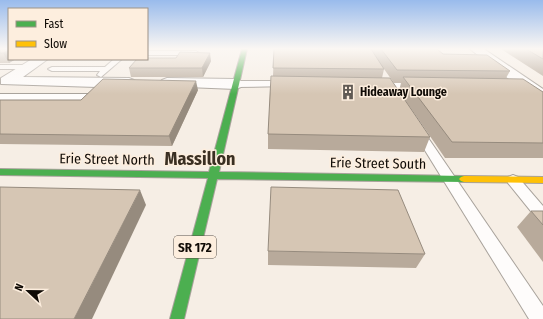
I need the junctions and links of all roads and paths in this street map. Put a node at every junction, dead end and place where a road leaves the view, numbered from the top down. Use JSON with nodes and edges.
{"nodes":[{"id":1,"x":47,"y":64,"type":"edge"},
{"id":2,"x":113,"y":64,"type":"edge"},
{"id":3,"x":241,"y":64,"type":"edge"},
{"id":4,"x":497,"y":64,"type":"edge"},
{"id":5,"x":0,"y":67,"type":"edge"},
{"id":6,"x":29,"y":67,"type":"junction"},
{"id":7,"x":106,"y":70,"type":"junction"},
{"id":8,"x":382,"y":73,"type":"edge"},
{"id":9,"x":4,"y":81,"type":"edge"},
{"id":10,"x":92,"y":82,"type":"junction"},
{"id":11,"x":236,"y":84,"type":"junction"},
{"id":12,"x":297,"y":84,"type":"edge"},
{"id":13,"x":366,"y":85,"type":"edge"},
{"id":14,"x":389,"y":85,"type":"junction"},
{"id":15,"x":428,"y":86,"type":"edge"},
{"id":16,"x":515,"y":87,"type":"edge"},
{"id":17,"x":530,"y":88,"type":"junction"},
{"id":18,"x":0,"y":97,"type":"edge"},
{"id":19,"x":88,"y":97,"type":"edge"},
{"id":20,"x":543,"y":97,"type":"edge"},
{"id":21,"x":398,"y":98,"type":"edge"},
{"id":22,"x":414,"y":125,"type":"edge"},
{"id":23,"x":0,"y":172,"type":"edge"},
{"id":24,"x":213,"y":175,"type":"junction"},
{"id":25,"x":448,"y":179,"type":"junction"},
{"id":26,"x":513,"y":180,"type":"junction"},
{"id":27,"x":543,"y":180,"type":"edge"},
{"id":28,"x":543,"y":216,"type":"edge"},
{"id":29,"x":176,"y":319,"type":"edge"},
{"id":30,"x":540,"y":319,"type":"edge"}],
"edges":[{"from":1,"to":6,"type":"street"},
{"from":1,"to":7,"type":"lane"},
{"from":2,"to":7,"type":"lane"},
{"from":3,"to":11,"type":"main road","number":"SR 172"},
{"from":4,"to":17,"type":"street"},
{"from":5,"to":6,"type":"lane"},
{"from":6,"to":9,"type":"street"},
{"from":7,"to":10,"type":"lane"},
{"from":8,"to":14,"type":"lane"},
{"from":9,"to":10,"type":"street"},
{"from":10,"to":11,"type":"street"},
{"from":11,"to":12,"type":"lane"},
{"from":11,"to":24,"type":"main road","number":"SR 172"},
{"from":13,"to":14,"type":"lane"},
{"from":14,"to":15,"type":"lane"},
{"from":14,"to":21,"type":"lane"},
{"from":16,"to":17,"type":"lane"},
{"from":17,"to":20,"type":"street"},
{"from":18,"to":19,"type":"lane"},
{"from":22,"to":25,"type":"lane"},
{"from":23,"to":24,"type":"main road","name":"Erie Street North"},
{"from":24,"to":25,"type":"main road","name":"Erie Street South"},
{"from":24,"to":29,"type":"main road","number":"SR 172"},
{"from":25,"to":26,"type":"main road","name":"Erie Street South"},
{"from":25,"to":30,"type":"lane"},
{"from":26,"to":27,"type":"main road","name":"Erie Street South"},
{"from":26,"to":28,"type":"lane"}]}
